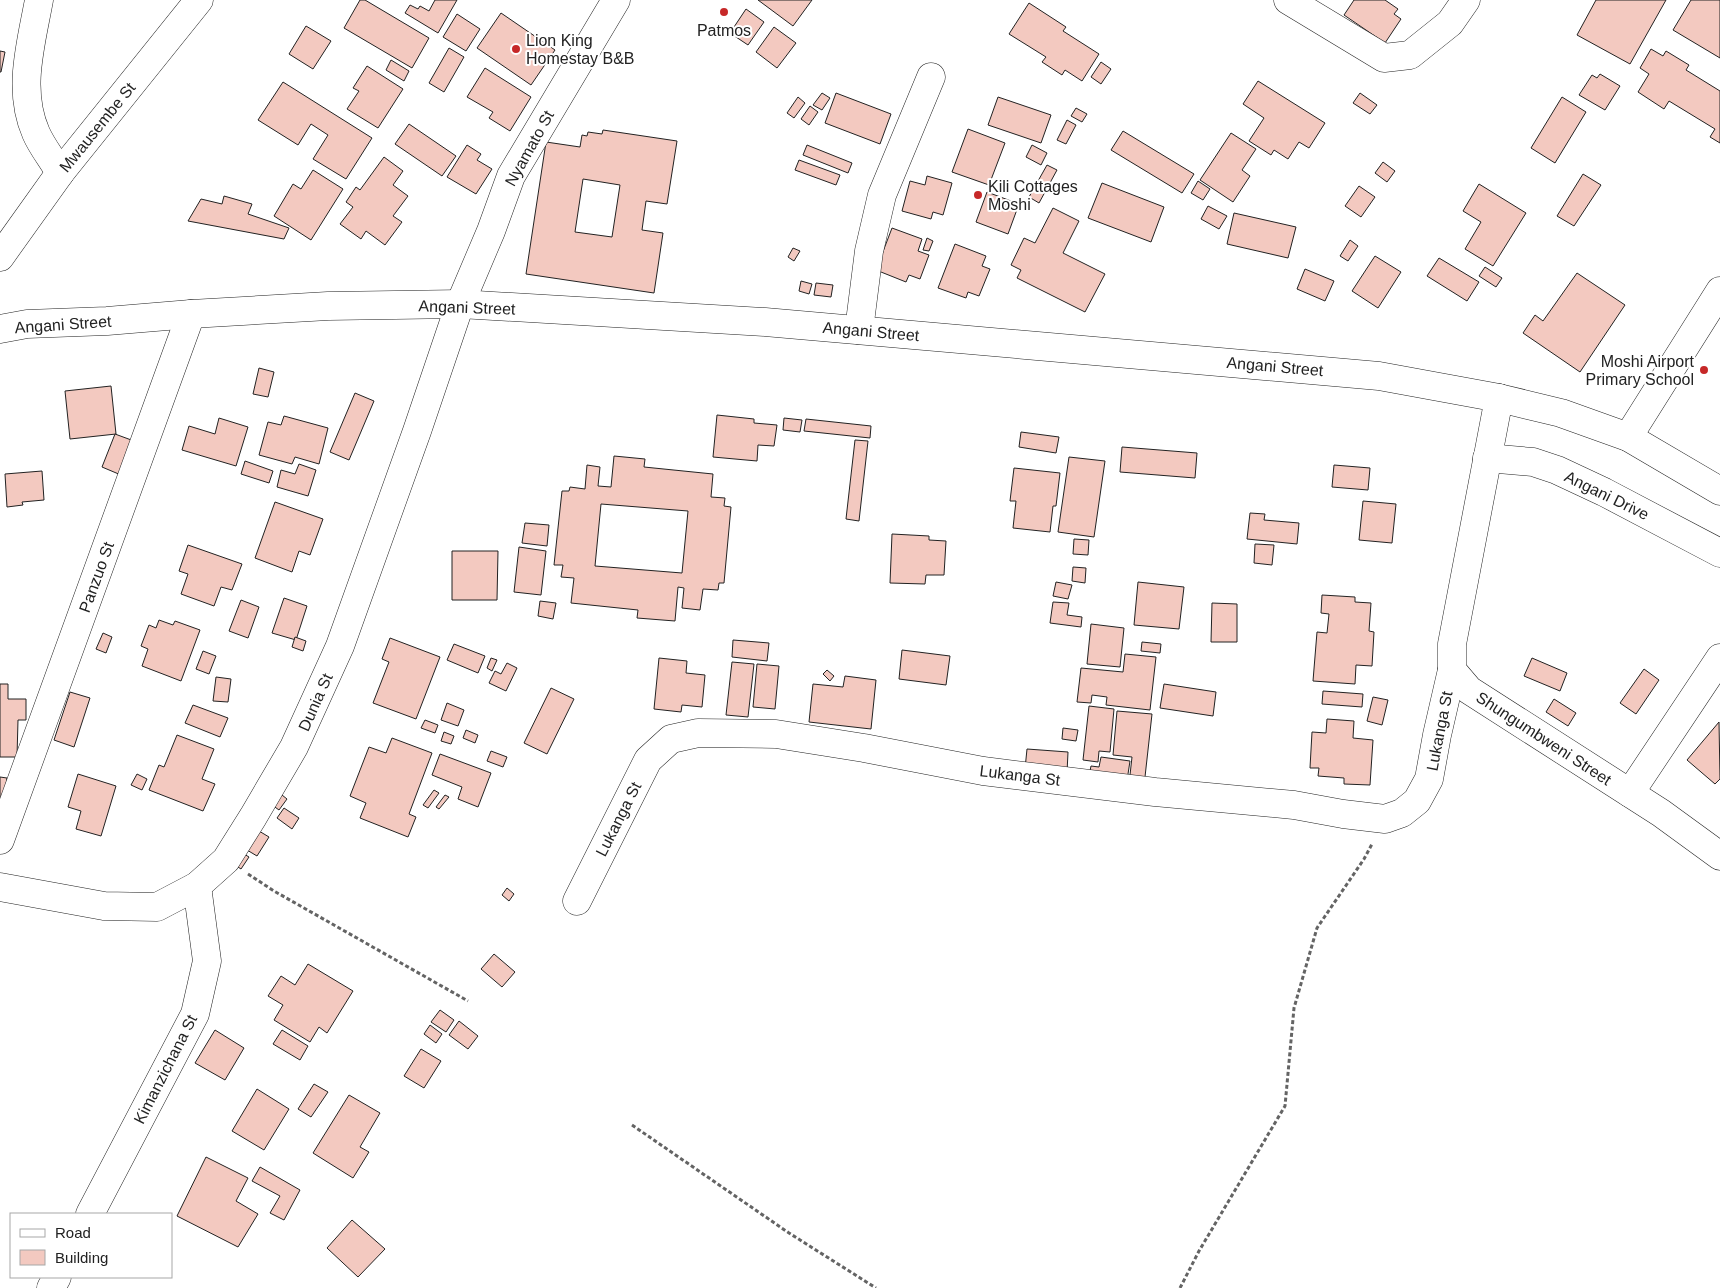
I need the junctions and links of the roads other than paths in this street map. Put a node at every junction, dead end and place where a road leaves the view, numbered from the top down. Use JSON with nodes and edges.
{"nodes":[{"id":1,"x":39,"y":0,"type":"edge"},
{"id":2,"x":199,"y":0,"type":"edge"},
{"id":3,"x":616,"y":0,"type":"edge"},
{"id":4,"x":1288,"y":0,"type":"edge"},
{"id":5,"x":1466,"y":0,"type":"edge"},
{"id":6,"x":931,"y":77,"type":"dead end"},
{"id":7,"x":60,"y":173,"type":"junction"},
{"id":8,"x":0,"y":258,"type":"edge"},
{"id":9,"x":1720,"y":291,"type":"edge"},
{"id":10,"x":460,"y":304,"type":"junction"},
{"id":11,"x":191,"y":314,"type":"junction"},
{"id":12,"x":0,"y":329,"type":"edge"},
{"id":13,"x":859,"y":330,"type":"junction"},
{"id":14,"x":1499,"y":398,"type":"junction"},
{"id":15,"x":1628,"y":437,"type":"junction"},
{"id":16,"x":1488,"y":458,"type":"junction"},
{"id":17,"x":1720,"y":491,"type":"edge"},
{"id":18,"x":1720,"y":553,"type":"edge"},
{"id":19,"x":1720,"y":658,"type":"edge"},
{"id":20,"x":1452,"y":670,"type":"junction"},
{"id":21,"x":1630,"y":793,"type":"junction"},
{"id":22,"x":0,"y":840,"type":"edge"},
{"id":23,"x":1720,"y":856,"type":"edge"},
{"id":24,"x":197,"y":886,"type":"junction"},
{"id":25,"x":0,"y":887,"type":"edge"},
{"id":26,"x":577,"y":902,"type":"dead end"},
{"id":27,"x":91,"y":1213,"type":"edge"}],
"edges":[{"from":1,"to":7,"type":"street"},
{"from":2,"to":7,"type":"street","name":"Mwausembe St"},
{"from":3,"to":10,"type":"street","name":"Nyamato St"},
{"from":4,"to":5,"type":"street"},
{"from":6,"to":13,"type":"street"},
{"from":7,"to":8,"type":"street","name":"Mwausembe St"},
{"from":9,"to":15,"type":"street"},
{"from":10,"to":11,"type":"street","name":"Angani Street"},
{"from":10,"to":13,"type":"street","name":"Angani Street"},
{"from":10,"to":24,"type":"street","name":"Dunia St"},
{"from":11,"to":12,"type":"street","name":"Angani Street"},
{"from":11,"to":22,"type":"street","name":"Panzuo St"},
{"from":13,"to":14,"type":"street","name":"Angani Street"},
{"from":14,"to":15,"type":"street","name":"Angani Street"},
{"from":14,"to":16,"type":"street"},
{"from":15,"to":17,"type":"street","name":"Angani Street"},
{"from":16,"to":18,"type":"street","name":"Angani Drive"},
{"from":16,"to":20,"type":"street"},
{"from":19,"to":21,"type":"street"},
{"from":20,"to":21,"type":"street","name":"Shungumbweni Street"},
{"from":20,"to":26,"type":"street","name":"Lukanga St"},
{"from":21,"to":23,"type":"street","name":"Shungumbweni Street"},
{"from":24,"to":25,"type":"street","name":"Dunia St"},
{"from":24,"to":27,"type":"street","name":"Kimanzichana St"}]}
